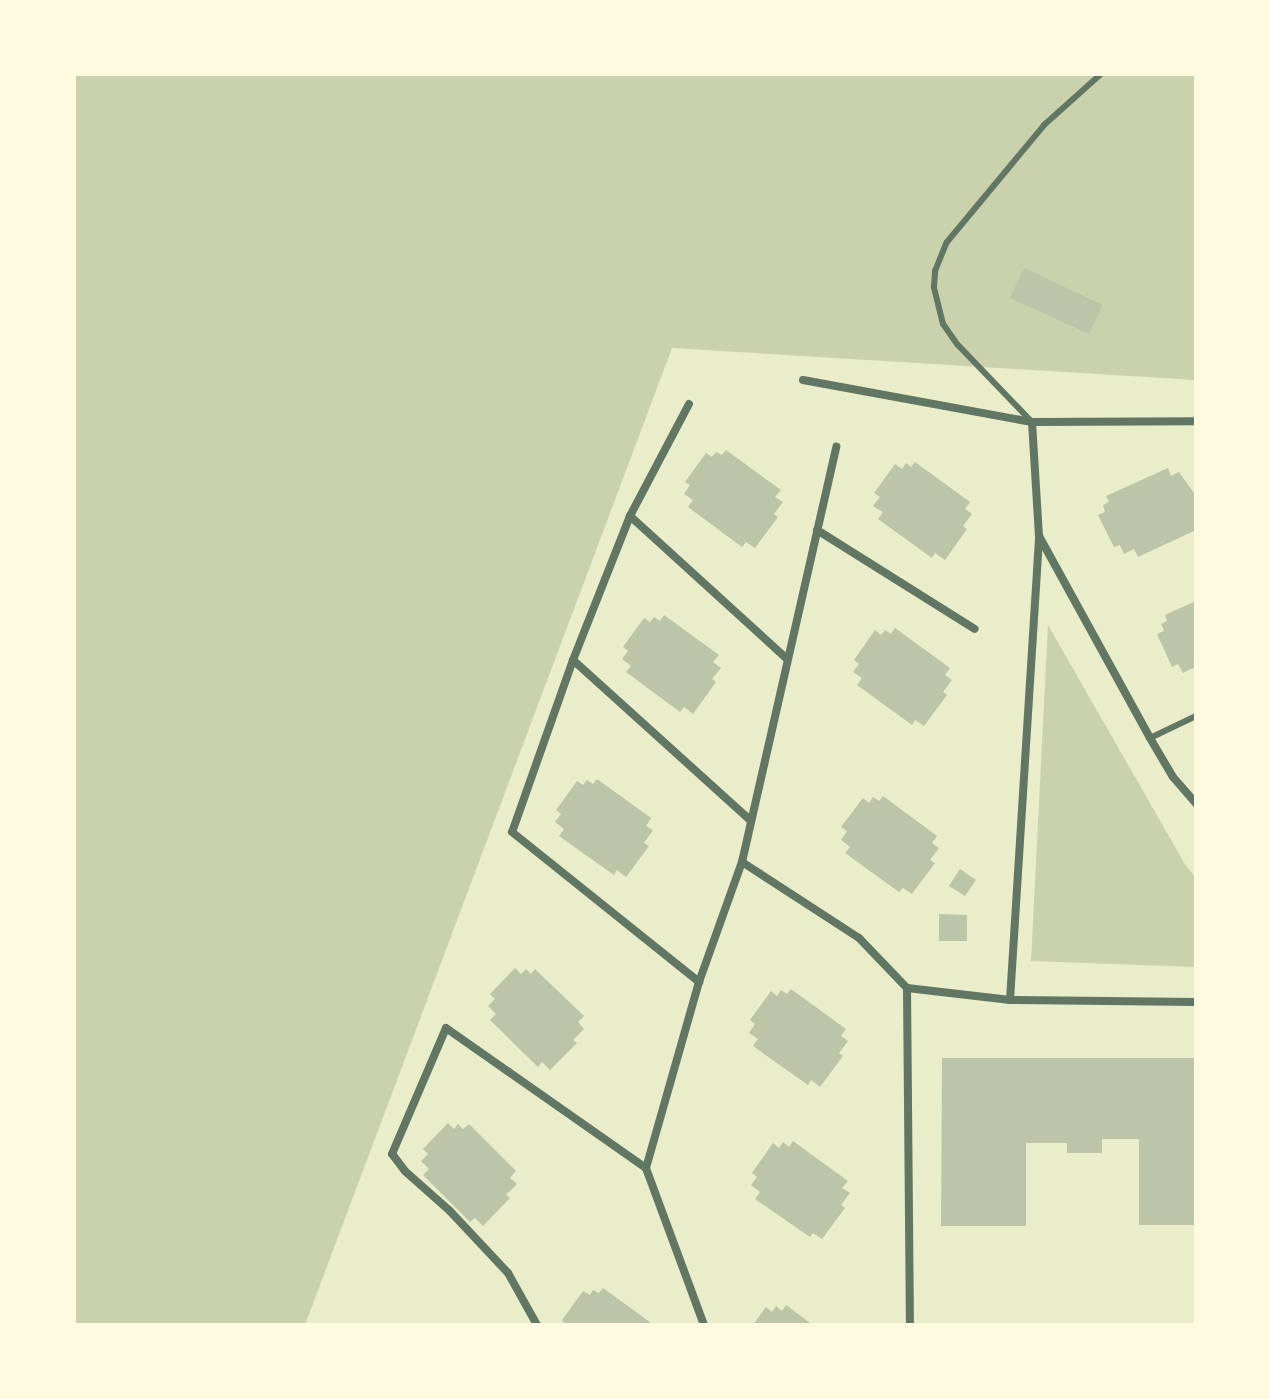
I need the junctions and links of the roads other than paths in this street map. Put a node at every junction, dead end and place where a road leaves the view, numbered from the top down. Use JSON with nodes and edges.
{"nodes":[{"id":1,"x":1101,"y":74,"type":"edge"},
{"id":2,"x":803,"y":380,"type":"dead end"},
{"id":3,"x":689,"y":404,"type":"dead end"},
{"id":4,"x":1196,"y":421,"type":"edge"},
{"id":5,"x":1032,"y":422,"type":"junction"},
{"id":6,"x":836,"y":447,"type":"dead end"},
{"id":7,"x":630,"y":516,"type":"junction"},
{"id":8,"x":817,"y":530,"type":"junction"},
{"id":9,"x":1039,"y":536,"type":"junction"},
{"id":10,"x":975,"y":629,"type":"dead end"},
{"id":11,"x":787,"y":659,"type":"junction"},
{"id":12,"x":573,"y":660,"type":"junction"},
{"id":13,"x":1196,"y":716,"type":"edge"},
{"id":14,"x":1150,"y":738,"type":"junction"},
{"id":15,"x":1196,"y":803,"type":"edge"},
{"id":16,"x":750,"y":820,"type":"junction"},
{"id":17,"x":742,"y":862,"type":"junction"},
{"id":18,"x":699,"y":982,"type":"junction"},
{"id":19,"x":907,"y":988,"type":"junction"},
{"id":20,"x":1010,"y":1000,"type":"junction"},
{"id":21,"x":1196,"y":1002,"type":"edge"},
{"id":22,"x":646,"y":1168,"type":"junction"},
{"id":23,"x":537,"y":1325,"type":"edge"},
{"id":24,"x":704,"y":1325,"type":"edge"},
{"id":25,"x":910,"y":1325,"type":"edge"}],
"edges":[{"from":1,"to":5,"type":"lane"},
{"from":2,"to":5,"type":"street"},
{"from":3,"to":7,"type":"street"},
{"from":4,"to":5,"type":"street"},
{"from":5,"to":9,"type":"street"},
{"from":6,"to":8,"type":"street"},
{"from":7,"to":11,"type":"street"},
{"from":7,"to":12,"type":"street"},
{"from":8,"to":10,"type":"street"},
{"from":8,"to":11,"type":"street"},
{"from":9,"to":14,"type":"street"},
{"from":9,"to":20,"type":"street"},
{"from":11,"to":16,"type":"street"},
{"from":12,"to":16,"type":"street"},
{"from":12,"to":18,"type":"street"},
{"from":13,"to":14,"type":"lane"},
{"from":14,"to":15,"type":"street"},
{"from":16,"to":17,"type":"street"},
{"from":17,"to":18,"type":"street"},
{"from":17,"to":19,"type":"street"},
{"from":18,"to":22,"type":"street"},
{"from":19,"to":20,"type":"street"},
{"from":19,"to":25,"type":"street"},
{"from":20,"to":21,"type":"street"},
{"from":22,"to":23,"type":"street"},
{"from":22,"to":24,"type":"street"}]}
